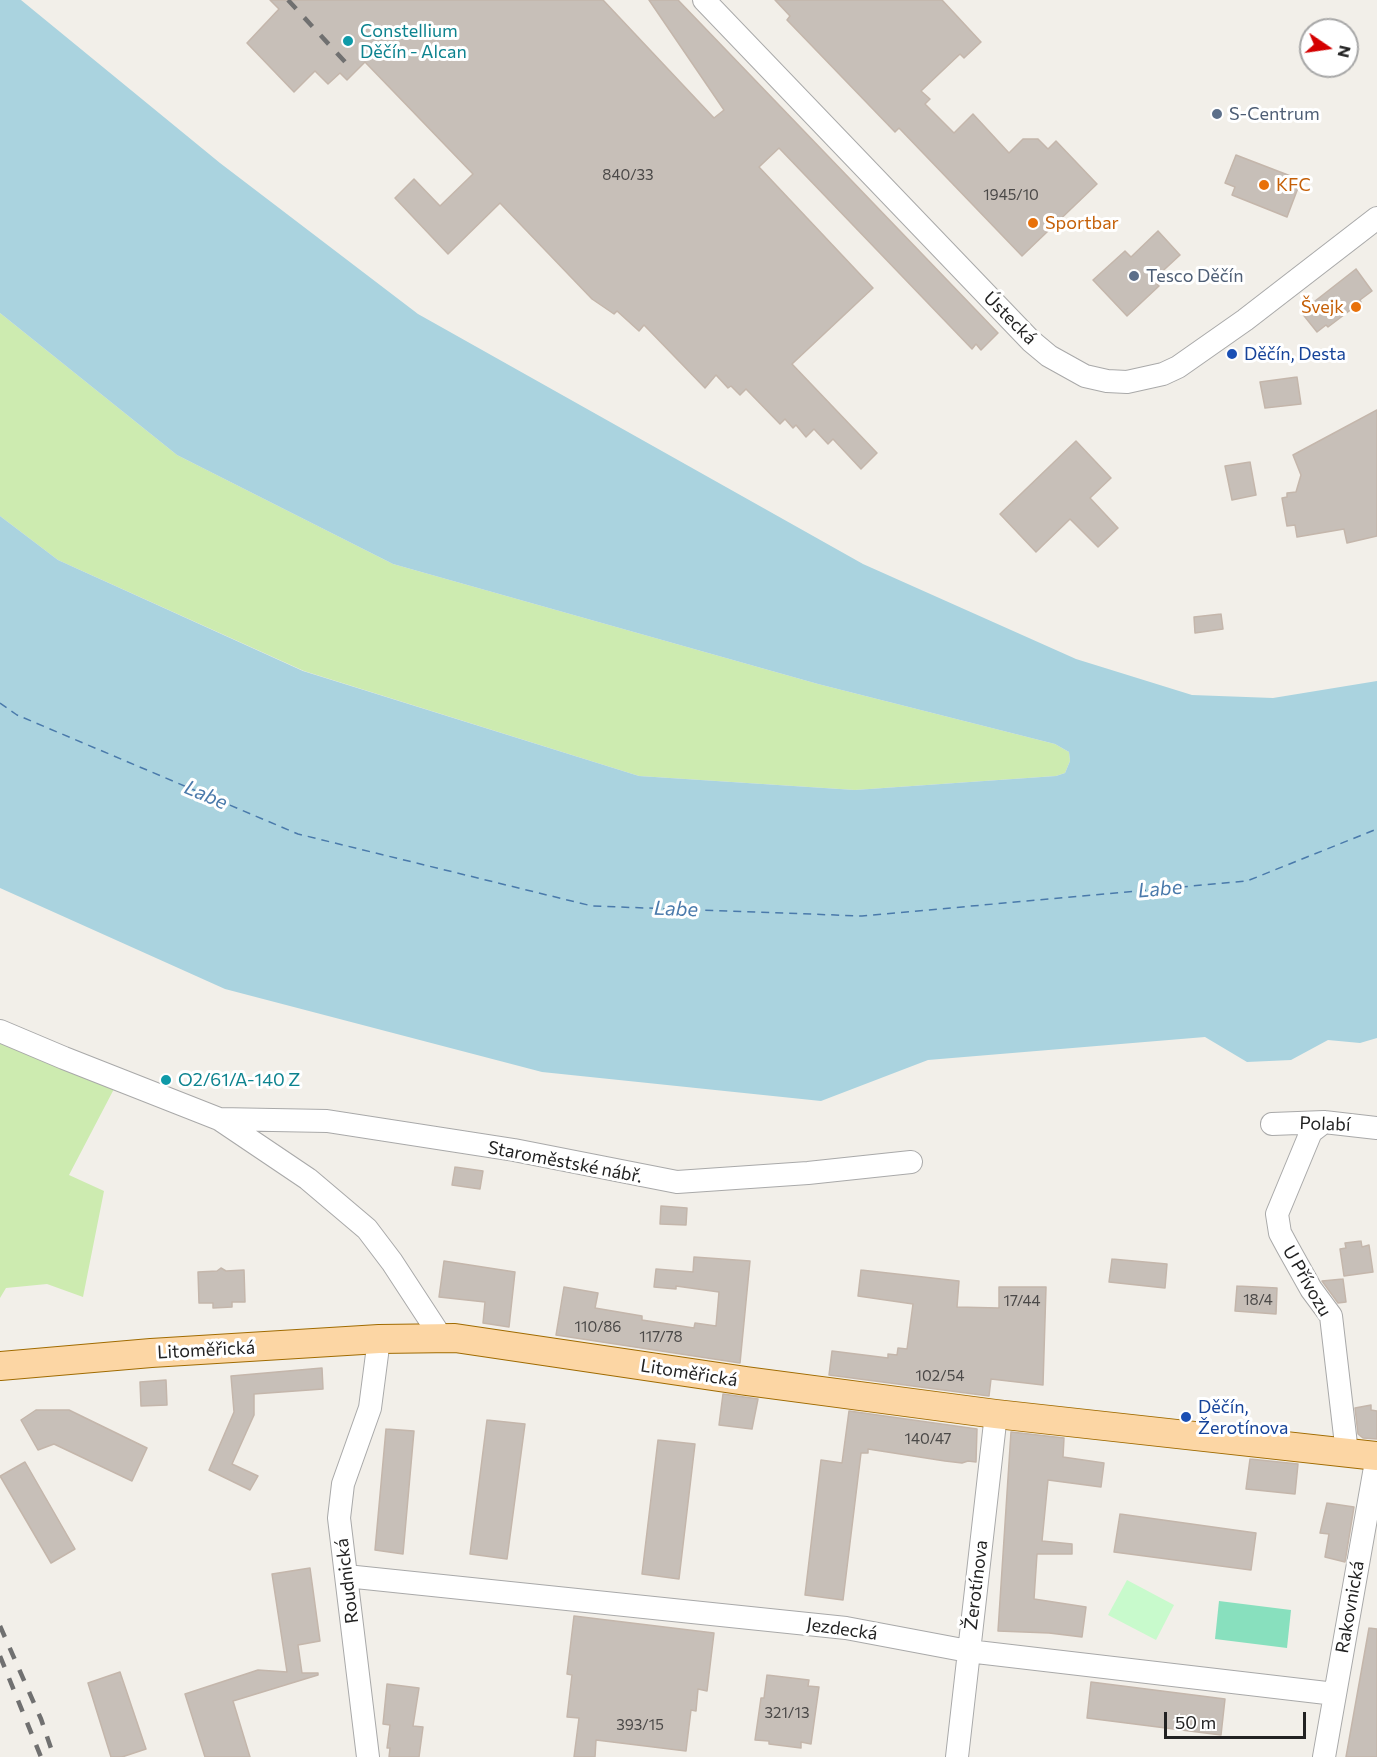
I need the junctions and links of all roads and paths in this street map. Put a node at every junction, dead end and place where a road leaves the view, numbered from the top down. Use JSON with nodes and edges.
{"nodes":[{"id":1,"x":704,"y":0,"type":"edge"},
{"id":2,"x":1377,"y":218,"type":"edge"},
{"id":3,"x":0,"y":1031,"type":"edge"},
{"id":4,"x":219,"y":1119,"type":"junction"},
{"id":5,"x":1324,"y":1122,"type":"junction"},
{"id":6,"x":1272,"y":1124,"type":"dead end"},
{"id":7,"x":1377,"y":1128,"type":"edge"},
{"id":8,"x":911,"y":1162,"type":"dead end"},
{"id":9,"x":441,"y":1337,"type":"junction"},
{"id":10,"x":379,"y":1340,"type":"junction"},
{"id":11,"x":0,"y":1366,"type":"edge"},
{"id":12,"x":996,"y":1414,"type":"junction"},
{"id":13,"x":1347,"y":1453,"type":"junction"},
{"id":14,"x":1377,"y":1456,"type":"edge"},
{"id":15,"x":346,"y":1576,"type":"junction"},
{"id":16,"x":968,"y":1651,"type":"junction"},
{"id":17,"x":1335,"y":1694,"type":"junction"},
{"id":18,"x":368,"y":1757,"type":"edge"},
{"id":19,"x":957,"y":1757,"type":"edge"},
{"id":20,"x":1324,"y":1757,"type":"edge"}],
"edges":[{"from":1,"to":2,"type":"street","name":"Ústecká"},
{"from":3,"to":4,"type":"street","name":"Staroměstské nábř."},
{"from":4,"to":8,"type":"street","name":"Staroměstské nábř."},
{"from":4,"to":9,"type":"street","name":"Staroměstské nábř."},
{"from":5,"to":6,"type":"street","name":"Polabí"},
{"from":5,"to":7,"type":"street","name":"Polabí"},
{"from":5,"to":13,"type":"street","name":"U Přívozu"},
{"from":9,"to":10,"type":"main road","name":"Litoměřická"},
{"from":9,"to":12,"type":"main road","name":"Litoměřická"},
{"from":10,"to":11,"type":"main road","name":"Litoměřická"},
{"from":10,"to":15,"type":"street","name":"Roudnická"},
{"from":12,"to":13,"type":"main road","name":"Litoměřická"},
{"from":12,"to":16,"type":"street","name":"Žerotínova"},
{"from":13,"to":14,"type":"main road","name":"Litoměřická"},
{"from":14,"to":17,"type":"street","name":"Rakovnická"},
{"from":15,"to":16,"type":"street","name":"Jezdecká"},
{"from":15,"to":18,"type":"street","name":"Roudnická"},
{"from":16,"to":17,"type":"street","name":"Jezdecká"},
{"from":16,"to":19,"type":"street","name":"Žerotínova"},
{"from":17,"to":20,"type":"street","name":"Rakovnická"}]}
